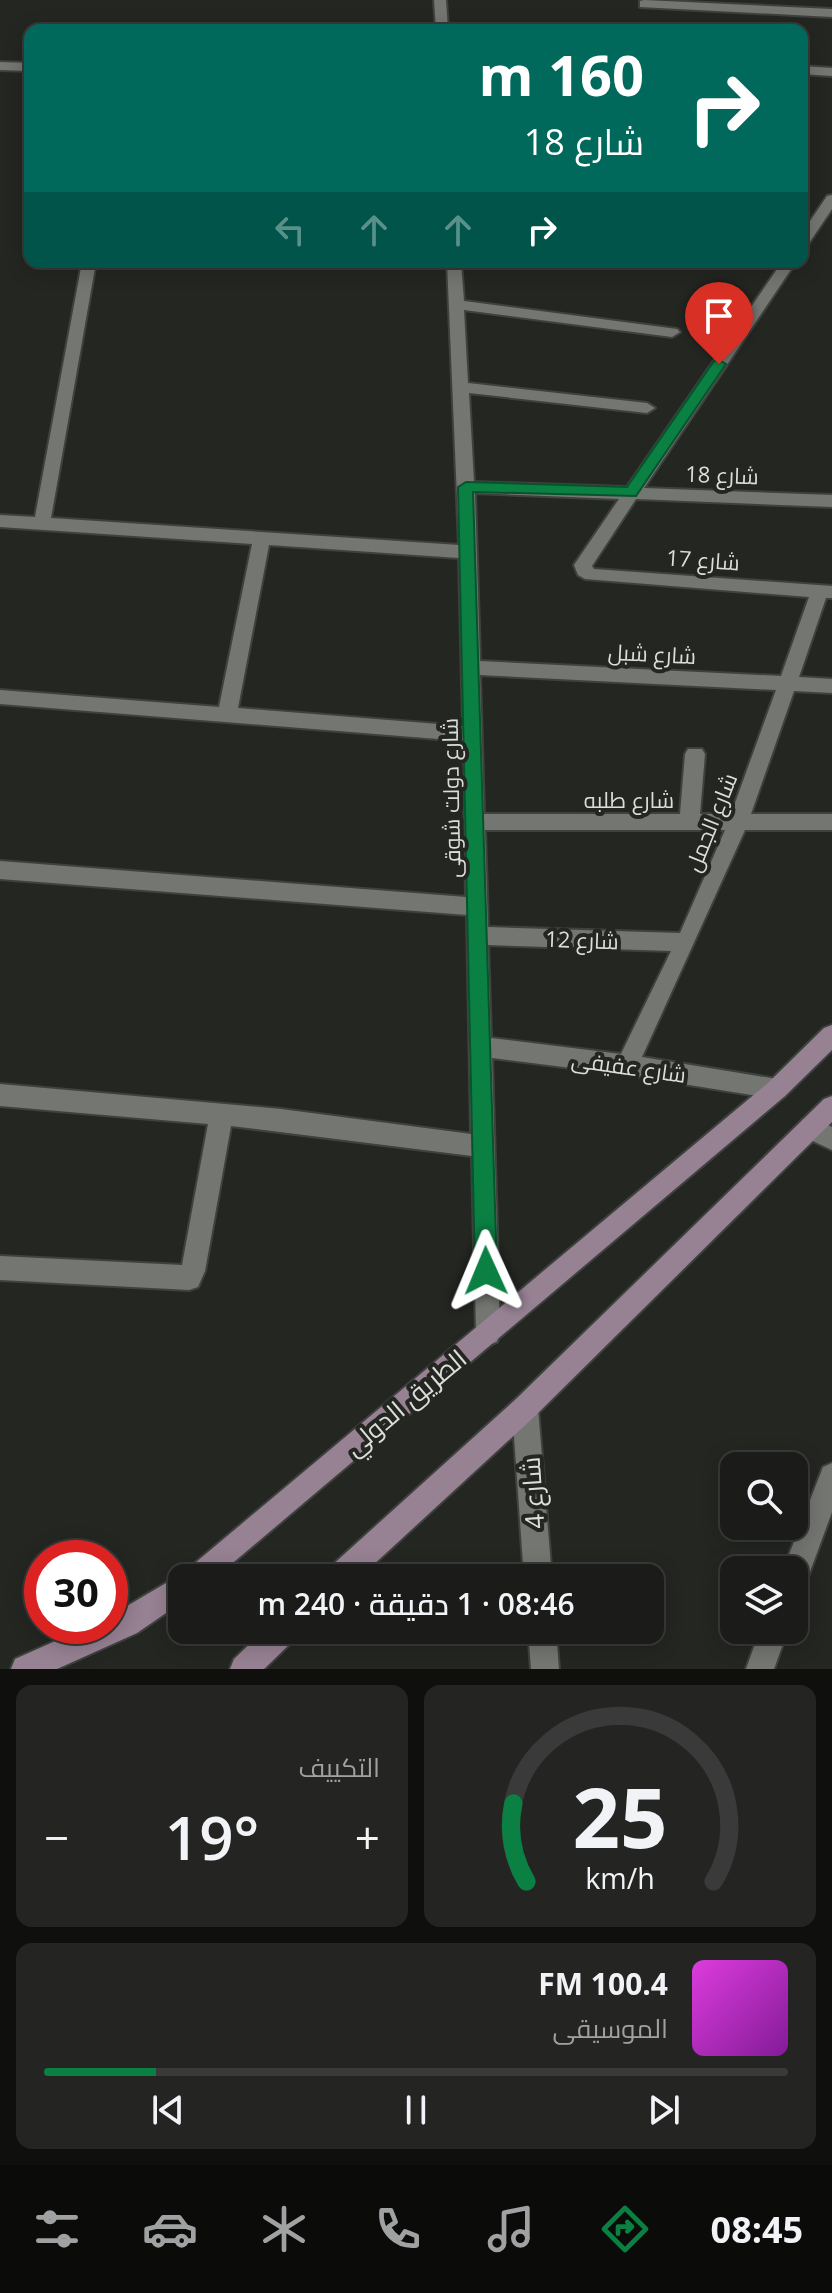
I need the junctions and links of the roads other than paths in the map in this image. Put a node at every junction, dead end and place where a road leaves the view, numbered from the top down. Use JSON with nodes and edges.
{"nodes":[{"id":1,"x":440,"y":0,"type":"edge"},
{"id":2,"x":644,"y":4,"type":"dead end"},
{"id":3,"x":832,"y":13,"type":"edge"},
{"id":4,"x":442,"y":24,"type":"edge"},
{"id":5,"x":0,"y":66,"type":"edge"},
{"id":6,"x":24,"y":67,"type":"edge"},
{"id":7,"x":808,"y":70,"type":"edge"},
{"id":8,"x":832,"y":72,"type":"edge"},
{"id":9,"x":832,"y":199,"type":"edge"},
{"id":10,"x":808,"y":234,"type":"edge"},
{"id":11,"x":88,"y":268,"type":"edge"},
{"id":12,"x":454,"y":268,"type":"edge"},
{"id":13,"x":785,"y":268,"type":"edge"},
{"id":14,"x":457,"y":305,"type":"junction"},
{"id":15,"x":672,"y":332,"type":"dead end"},
{"id":16,"x":462,"y":387,"type":"junction"},
{"id":17,"x":647,"y":408,"type":"dead end"},
{"id":18,"x":466,"y":487,"type":"junction"},
{"id":19,"x":631,"y":492,"type":"junction"},
{"id":20,"x":832,"y":501,"type":"edge"},
{"id":21,"x":0,"y":521,"type":"edge"},
{"id":22,"x":42,"y":524,"type":"junction"},
{"id":23,"x":262,"y":538,"type":"junction"},
{"id":24,"x":468,"y":552,"type":"junction"},
{"id":25,"x":826,"y":591,"type":"edge"},
{"id":26,"x":470,"y":667,"type":"junction"},
{"id":27,"x":789,"y":684,"type":"junction"},
{"id":28,"x":832,"y":686,"type":"edge"},
{"id":29,"x":0,"y":697,"type":"edge"},
{"id":30,"x":227,"y":716,"type":"junction"},
{"id":31,"x":472,"y":734,"type":"junction"},
{"id":32,"x":695,"y":754,"type":"dead end"},
{"id":33,"x":474,"y":822,"type":"junction"},
{"id":34,"x":832,"y":822,"type":"edge"},
{"id":35,"x":689,"y":823,"type":"junction"},
{"id":36,"x":738,"y":823,"type":"junction"},
{"id":37,"x":0,"y":870,"type":"edge"},
{"id":38,"x":476,"y":907,"type":"junction"},
{"id":39,"x":478,"y":936,"type":"junction"},
{"id":40,"x":686,"y":942,"type":"junction"},
{"id":41,"x":832,"y":1035,"type":"edge"},
{"id":42,"x":481,"y":1047,"type":"junction"},
{"id":43,"x":627,"y":1065,"type":"junction"},
{"id":44,"x":777,"y":1089,"type":"junction"},
{"id":45,"x":0,"y":1095,"type":"edge"},
{"id":46,"x":832,"y":1107,"type":"edge"},
{"id":47,"x":221,"y":1116,"type":"junction"},
{"id":48,"x":821,"y":1134,"type":"edge"},
{"id":49,"x":483,"y":1146,"type":"junction"},
{"id":50,"x":0,"y":1268,"type":"edge"},
{"id":51,"x":488,"y":1333,"type":"junction"},
{"id":52,"x":525,"y":1408,"type":"junction"},
{"id":53,"x":832,"y":1476,"type":"edge"},
{"id":54,"x":802,"y":1556,"type":"edge"},
{"id":55,"x":211,"y":1564,"type":"edge"},
{"id":56,"x":354,"y":1564,"type":"edge"},
{"id":57,"x":537,"y":1564,"type":"edge"},
{"id":58,"x":168,"y":1595,"type":"edge"},
{"id":59,"x":270,"y":1644,"type":"edge"},
{"id":60,"x":543,"y":1644,"type":"edge"},
{"id":61,"x":769,"y":1644,"type":"edge"},
{"id":62,"x":25,"y":1669,"type":"edge"},
{"id":63,"x":244,"y":1669,"type":"edge"},
{"id":64,"x":545,"y":1669,"type":"edge"},
{"id":65,"x":760,"y":1669,"type":"edge"}],
"edges":[{"from":1,"to":4,"type":"street"},
{"from":2,"to":3,"type":"street"},
{"from":5,"to":6,"type":"street"},
{"from":7,"to":8,"type":"street"},
{"from":9,"to":10,"type":"street"},
{"from":11,"to":22,"type":"street"},
{"from":12,"to":14,"type":"street","name":"شارع دولت شوقى"},
{"from":13,"to":19,"type":"street"},
{"from":14,"to":15,"type":"street"},
{"from":14,"to":16,"type":"street","name":"شارع دولت شوقى"},
{"from":16,"to":17,"type":"street"},
{"from":16,"to":18,"type":"street","name":"شارع دولت شوقى"},
{"from":18,"to":19,"type":"street","name":"شارع 18"},
{"from":18,"to":24,"type":"street","name":"شارع دولت شوقى"},
{"from":19,"to":20,"type":"street","name":"شارع 18"},
{"from":19,"to":25,"type":"street","name":"شارع 17"},
{"from":21,"to":22,"type":"street"},
{"from":22,"to":23,"type":"street"},
{"from":23,"to":24,"type":"street"},
{"from":23,"to":30,"type":"street"},
{"from":24,"to":26,"type":"street","name":"شارع دولت شوقى"},
{"from":25,"to":27,"type":"street","name":"شارع الجمل"},
{"from":26,"to":27,"type":"street","name":"شارع شبل"},
{"from":26,"to":31,"type":"street","name":"شارع دولت شوقى"},
{"from":27,"to":28,"type":"street","name":"شارع شبل"},
{"from":27,"to":36,"type":"street","name":"شارع الجمل"},
{"from":29,"to":30,"type":"street"},
{"from":30,"to":31,"type":"street"},
{"from":31,"to":33,"type":"street","name":"شارع دولت شوقى"},
{"from":32,"to":35,"type":"street"},
{"from":33,"to":35,"type":"street","name":"شارع طلبه"},
{"from":33,"to":38,"type":"street","name":"شارع دولت شوقى"},
{"from":34,"to":36,"type":"street","name":"شارع طلبه"},
{"from":35,"to":36,"type":"street","name":"شارع طلبه"},
{"from":36,"to":40,"type":"street","name":"شارع الجمل"},
{"from":37,"to":38,"type":"street"},
{"from":38,"to":39,"type":"street","name":"شارع دولت شوقى"},
{"from":39,"to":40,"type":"street","name":"شارع 12"},
{"from":39,"to":42,"type":"street","name":"شارع دولت شوقى"},
{"from":40,"to":43,"type":"street","name":"شارع الجمل"},
{"from":41,"to":44,"type":"street","name":"الطريق الدولي"},
{"from":42,"to":43,"type":"street","name":"شارع عفيفى"},
{"from":42,"to":49,"type":"street","name":"شارع دولت شوقى"},
{"from":43,"to":44,"type":"street","name":"شارع عفيفى"},
{"from":44,"to":51,"type":"street","name":"الطريق الدولي"},
{"from":45,"to":47,"type":"street"},
{"from":46,"to":48,"type":"street"},
{"from":47,"to":49,"type":"street"},
{"from":47,"to":50,"type":"street"},
{"from":48,"to":52,"type":"street"},
{"from":49,"to":51,"type":"street","name":"شارع دولت شوقى"},
{"from":51,"to":55,"type":"street","name":"الطريق الدولي"},
{"from":52,"to":56,"type":"street"},
{"from":52,"to":57,"type":"street","name":"شارع 4"},
{"from":53,"to":54,"type":"street"},
{"from":58,"to":62,"type":"street"},
{"from":59,"to":63,"type":"street"},
{"from":60,"to":64,"type":"street"},
{"from":61,"to":65,"type":"street"}]}
